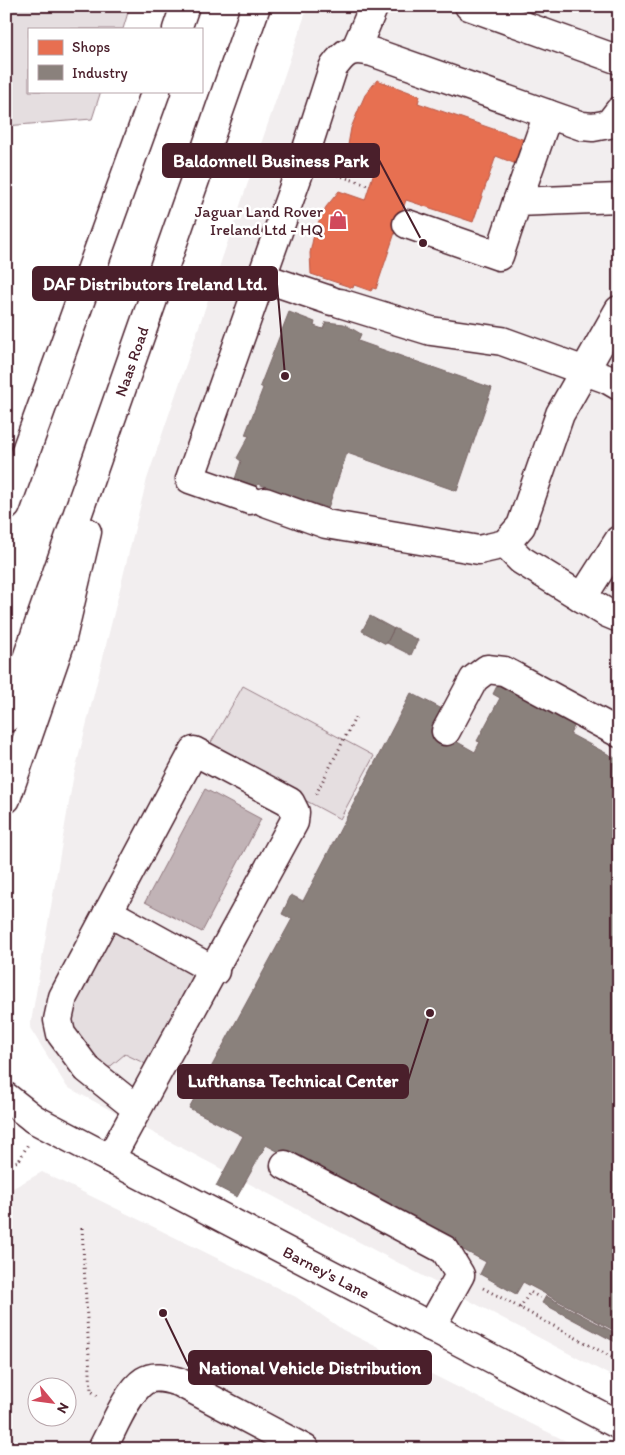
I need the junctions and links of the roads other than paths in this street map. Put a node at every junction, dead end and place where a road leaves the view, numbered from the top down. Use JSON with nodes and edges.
{"nodes":[{"id":1,"x":185,"y":6,"type":"edge"},
{"id":2,"x":256,"y":6,"type":"edge"},
{"id":3,"x":374,"y":6,"type":"edge"},
{"id":4,"x":469,"y":6,"type":"edge"},
{"id":5,"x":177,"y":28,"type":"edge"},
{"id":6,"x":356,"y":48,"type":"junction"},
{"id":7,"x":611,"y":56,"type":"edge"},
{"id":8,"x":156,"y":92,"type":"edge"},
{"id":9,"x":619,"y":111,"type":"edge"},
{"id":10,"x":548,"y":114,"type":"junction"},
{"id":11,"x":619,"y":198,"type":"edge"},
{"id":12,"x":517,"y":202,"type":"junction"},
{"id":13,"x":406,"y":224,"type":"dead end"},
{"id":14,"x":261,"y":277,"type":"junction"},
{"id":15,"x":619,"y":310,"type":"edge"},
{"id":16,"x":582,"y":371,"type":"junction"},
{"id":17,"x":619,"y":386,"type":"edge"},
{"id":18,"x":120,"y":392,"type":"junction"},
{"id":19,"x":6,"y":506,"type":"edge"},
{"id":20,"x":619,"y":540,"type":"edge"},
{"id":21,"x":505,"y":544,"type":"junction"},
{"id":22,"x":582,"y":598,"type":"junction"},
{"id":23,"x":619,"y":618,"type":"edge"},
{"id":24,"x":6,"y":718,"type":"edge"},
{"id":25,"x":446,"y":731,"type":"dead end"},
{"id":26,"x":619,"y":733,"type":"edge"},
{"id":27,"x":6,"y":799,"type":"edge"},
{"id":28,"x":108,"y":912,"type":"junction"},
{"id":29,"x":215,"y":971,"type":"junction"},
{"id":30,"x":6,"y":1097,"type":"edge"},
{"id":31,"x":137,"y":1109,"type":"junction"},
{"id":32,"x":6,"y":1117,"type":"edge"},
{"id":33,"x":34,"y":1119,"type":"junction"},
{"id":34,"x":110,"y":1159,"type":"junction"},
{"id":35,"x":285,"y":1164,"type":"dead end"},
{"id":36,"x":431,"y":1327,"type":"junction"},
{"id":37,"x":619,"y":1425,"type":"edge"},
{"id":38,"x":102,"y":1449,"type":"edge"},
{"id":39,"x":305,"y":1449,"type":"edge"}],
"edges":[{"from":1,"to":5,"type":"main road"},
{"from":2,"to":18,"type":"main road","name":"Naas Road"},
{"from":3,"to":6,"type":"main road"},
{"from":4,"to":7,"type":"main road"},
{"from":6,"to":10,"type":"main road"},
{"from":6,"to":14,"type":"main road"},
{"from":8,"to":19,"type":"main road"},
{"from":9,"to":10,"type":"main road"},
{"from":10,"to":12,"type":"main road"},
{"from":11,"to":12,"type":"main road"},
{"from":12,"to":13,"type":"main road"},
{"from":14,"to":16,"type":"main road"},
{"from":14,"to":21,"type":"main road"},
{"from":15,"to":16,"type":"main road"},
{"from":16,"to":17,"type":"main road"},
{"from":16,"to":21,"type":"main road"},
{"from":18,"to":24,"type":"main road","name":"Naas Road"},
{"from":18,"to":27,"type":"main road"},
{"from":20,"to":22,"type":"main road"},
{"from":21,"to":22,"type":"main road"},
{"from":22,"to":23,"type":"main road"},
{"from":25,"to":26,"type":"main road"},
{"from":28,"to":29,"type":"main road"},
{"from":28,"to":29,"type":"main road"},
{"from":28,"to":31,"type":"main road"},
{"from":29,"to":31,"type":"main road"},
{"from":30,"to":33,"type":"main road"},
{"from":31,"to":34,"type":"main road"},
{"from":32,"to":33,"type":"main road"},
{"from":33,"to":34,"type":"main road","name":"Barney's Lane"},
{"from":34,"to":36,"type":"main road","name":"Barney's Lane"},
{"from":35,"to":36,"type":"main road"},
{"from":36,"to":37,"type":"main road","name":"Barney's Lane"},
{"from":38,"to":39,"type":"main road"}]}
